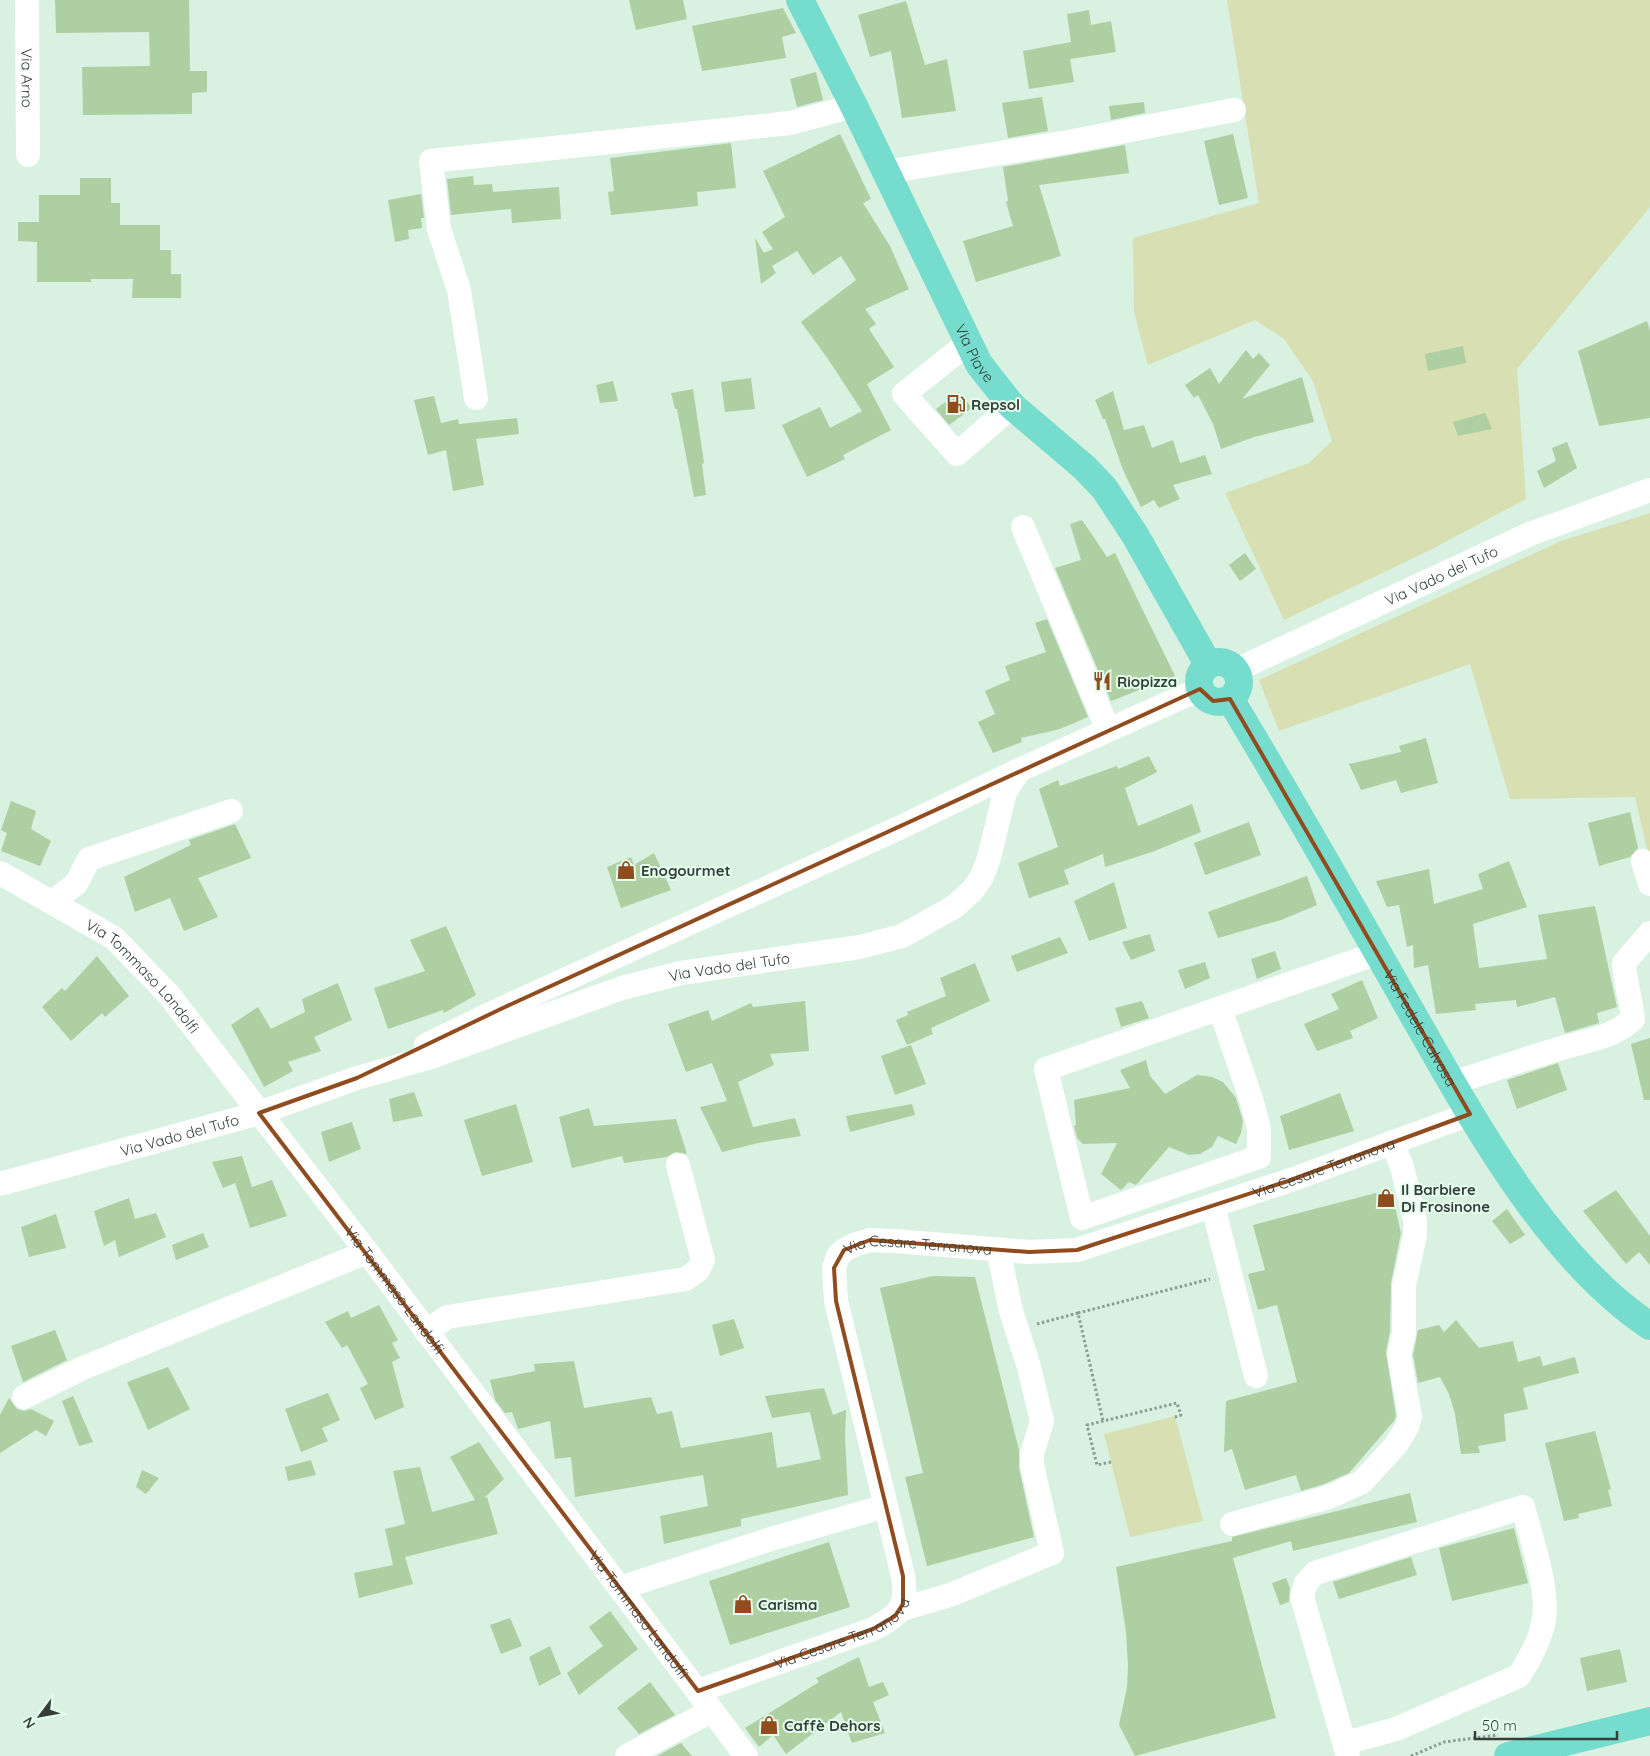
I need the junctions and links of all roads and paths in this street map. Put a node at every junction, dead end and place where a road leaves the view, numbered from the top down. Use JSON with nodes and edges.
{"nodes":[{"id":1,"x":27,"y":0,"type":"edge"},
{"id":2,"x":800,"y":0,"type":"edge"},
{"id":3,"x":854,"y":106,"type":"junction"},
{"id":4,"x":1234,"y":110,"type":"dead end"},
{"id":5,"x":28,"y":155,"type":"dead end"},
{"id":6,"x":886,"y":172,"type":"junction"},
{"id":7,"x":968,"y":343,"type":"junction"},
{"id":8,"x":476,"y":398,"type":"dead end"},
{"id":9,"x":1012,"y":406,"type":"junction"},
{"id":10,"x":1650,"y":490,"type":"edge"},
{"id":11,"x":1023,"y":527,"type":"dead end"},
{"id":12,"x":1236,"y":670,"type":"junction"},
{"id":13,"x":1204,"y":677,"type":"junction"},
{"id":14,"x":1230,"y":699,"type":"junction"},
{"id":15,"x":1108,"y":730,"type":"junction"},
{"id":16,"x":1018,"y":770,"type":"junction"},
{"id":17,"x":231,"y":811,"type":"dead end"},
{"id":18,"x":1643,"y":861,"type":"dead end"},
{"id":19,"x":0,"y":873,"type":"edge"},
{"id":20,"x":1650,"y":884,"type":"edge"},
{"id":21,"x":52,"y":902,"type":"junction"},
{"id":22,"x":1650,"y":933,"type":"edge"},
{"id":23,"x":1378,"y":953,"type":"junction"},
{"id":24,"x":1220,"y":1008,"type":"junction"},
{"id":25,"x":357,"y":1078,"type":"junction"},
{"id":26,"x":1452,"y":1083,"type":"junction"},
{"id":27,"x":259,"y":1113,"type":"junction"},
{"id":28,"x":1470,"y":1114,"type":"junction"},
{"id":29,"x":1392,"y":1142,"type":"junction"},
{"id":30,"x":678,"y":1165,"type":"dead end"},
{"id":31,"x":0,"y":1184,"type":"edge"},
{"id":32,"x":1213,"y":1206,"type":"junction"},
{"id":33,"x":998,"y":1249,"type":"junction"},
{"id":34,"x":367,"y":1252,"type":"junction"},
{"id":35,"x":1230,"y":1274,"type":"junction"},
{"id":36,"x":1078,"y":1314,"type":"junction"},
{"id":37,"x":1650,"y":1326,"type":"edge"},
{"id":38,"x":1016,"y":1329,"type":"junction"},
{"id":39,"x":426,"y":1332,"type":"junction"},
{"id":40,"x":1256,"y":1376,"type":"dead end"},
{"id":41,"x":24,"y":1397,"type":"dead end"},
{"id":42,"x":1175,"y":1417,"type":"dead end"},
{"id":43,"x":1103,"y":1421,"type":"junction"},
{"id":44,"x":1111,"y":1462,"type":"dead end"},
{"id":45,"x":886,"y":1506,"type":"junction"},
{"id":46,"x":1232,"y":1524,"type":"dead end"},
{"id":47,"x":620,"y":1588,"type":"junction"},
{"id":48,"x":899,"y":1610,"type":"junction"},
{"id":49,"x":698,"y":1691,"type":"junction"},
{"id":50,"x":711,"y":1711,"type":"junction"},
{"id":51,"x":1650,"y":1721,"type":"edge"},
{"id":52,"x":1346,"y":1749,"type":"edge"},
{"id":53,"x":1523,"y":1754,"type":"edge"},
{"id":54,"x":627,"y":1756,"type":"edge"},
{"id":55,"x":746,"y":1756,"type":"edge"}],
"edges":[{"from":1,"to":5,"type":"street","name":"Via Arno"},
{"from":2,"to":3,"type":"main road","name":"Via Piave"},
{"from":3,"to":6,"type":"main road","name":"Via Piave"},
{"from":3,"to":8,"type":"street"},
{"from":4,"to":6,"type":"street"},
{"from":6,"to":7,"type":"main road","name":"Via Piave"},
{"from":7,"to":9,"type":"main road","name":"Via Piave"},
{"from":7,"to":9,"type":"street"},
{"from":9,"to":13,"type":"main road","name":"Via Piave"},
{"from":10,"to":12,"type":"street","name":"Via Vado del Tufo"},
{"from":11,"to":15,"type":"street"},
{"from":12,"to":13,"type":"main road"},
{"from":12,"to":14,"type":"main road"},
{"from":13,"to":14,"type":"main road"},
{"from":13,"to":15,"type":"street","name":"Via Vado del Tufo"},
{"from":14,"to":23,"type":"main road","name":"Via Fedele Calvosa"},
{"from":15,"to":16,"type":"street","name":"Via Vado del Tufo"},
{"from":16,"to":25,"type":"street","name":"Via Vado del Tufo"},
{"from":16,"to":25,"type":"street","name":"Via Vado del Tufo"},
{"from":17,"to":21,"type":"street"},
{"from":18,"to":20,"type":"street"},
{"from":19,"to":21,"type":"street","name":"Via Tommaso Landolfi"},
{"from":21,"to":27,"type":"street","name":"Via Tommaso Landolfi"},
{"from":22,"to":26,"type":"street"},
{"from":23,"to":24,"type":"street"},
{"from":23,"to":26,"type":"main road","name":"Via Fedele Calvosa"},
{"from":24,"to":24,"type":"street"},
{"from":25,"to":27,"type":"street","name":"Via Vado del Tufo"},
{"from":26,"to":28,"type":"main road","name":"Via Fedele Calvosa"},
{"from":27,"to":31,"type":"street","name":"Via Vado del Tufo"},
{"from":27,"to":34,"type":"street","name":"Via Tommaso Landolfi"},
{"from":28,"to":29,"type":"street","name":"Via Cesare Terranova"},
{"from":28,"to":37,"type":"main road","name":"Via Fedele Calvosa"},
{"from":29,"to":32,"type":"street","name":"Via Cesare Terranova"},
{"from":29,"to":46,"type":"street"},
{"from":30,"to":39,"type":"street"},
{"from":32,"to":33,"type":"street","name":"Via Cesare Terranova"},
{"from":32,"to":35,"type":"street"},
{"from":33,"to":38,"type":"street"},
{"from":33,"to":45,"type":"street","name":"Via Cesare Terranova"},
{"from":34,"to":39,"type":"street","name":"Via Tommaso Landolfi"},
{"from":34,"to":41,"type":"street"},
{"from":35,"to":36,"type":"path"},
{"from":35,"to":40,"type":"street"},
{"from":36,"to":38,"type":"path"},
{"from":36,"to":43,"type":"path"},
{"from":38,"to":48,"type":"street"},
{"from":39,"to":47,"type":"street","name":"Via Tommaso Landolfi"},
{"from":42,"to":43,"type":"path"},
{"from":43,"to":44,"type":"path"},
{"from":45,"to":47,"type":"street"},
{"from":45,"to":48,"type":"street","name":"Via Cesare Terranova"},
{"from":47,"to":49,"type":"street","name":"Via Tommaso Landolfi"},
{"from":48,"to":49,"type":"street","name":"Via Cesare Terranova"},
{"from":49,"to":50,"type":"street","name":"Via Tommaso Landolfi"},
{"from":50,"to":54,"type":"street"},
{"from":50,"to":55,"type":"street","name":"Via Tommaso Landolfi"},
{"from":51,"to":53,"type":"main road"},
{"from":52,"to":52,"type":"street"}]}
